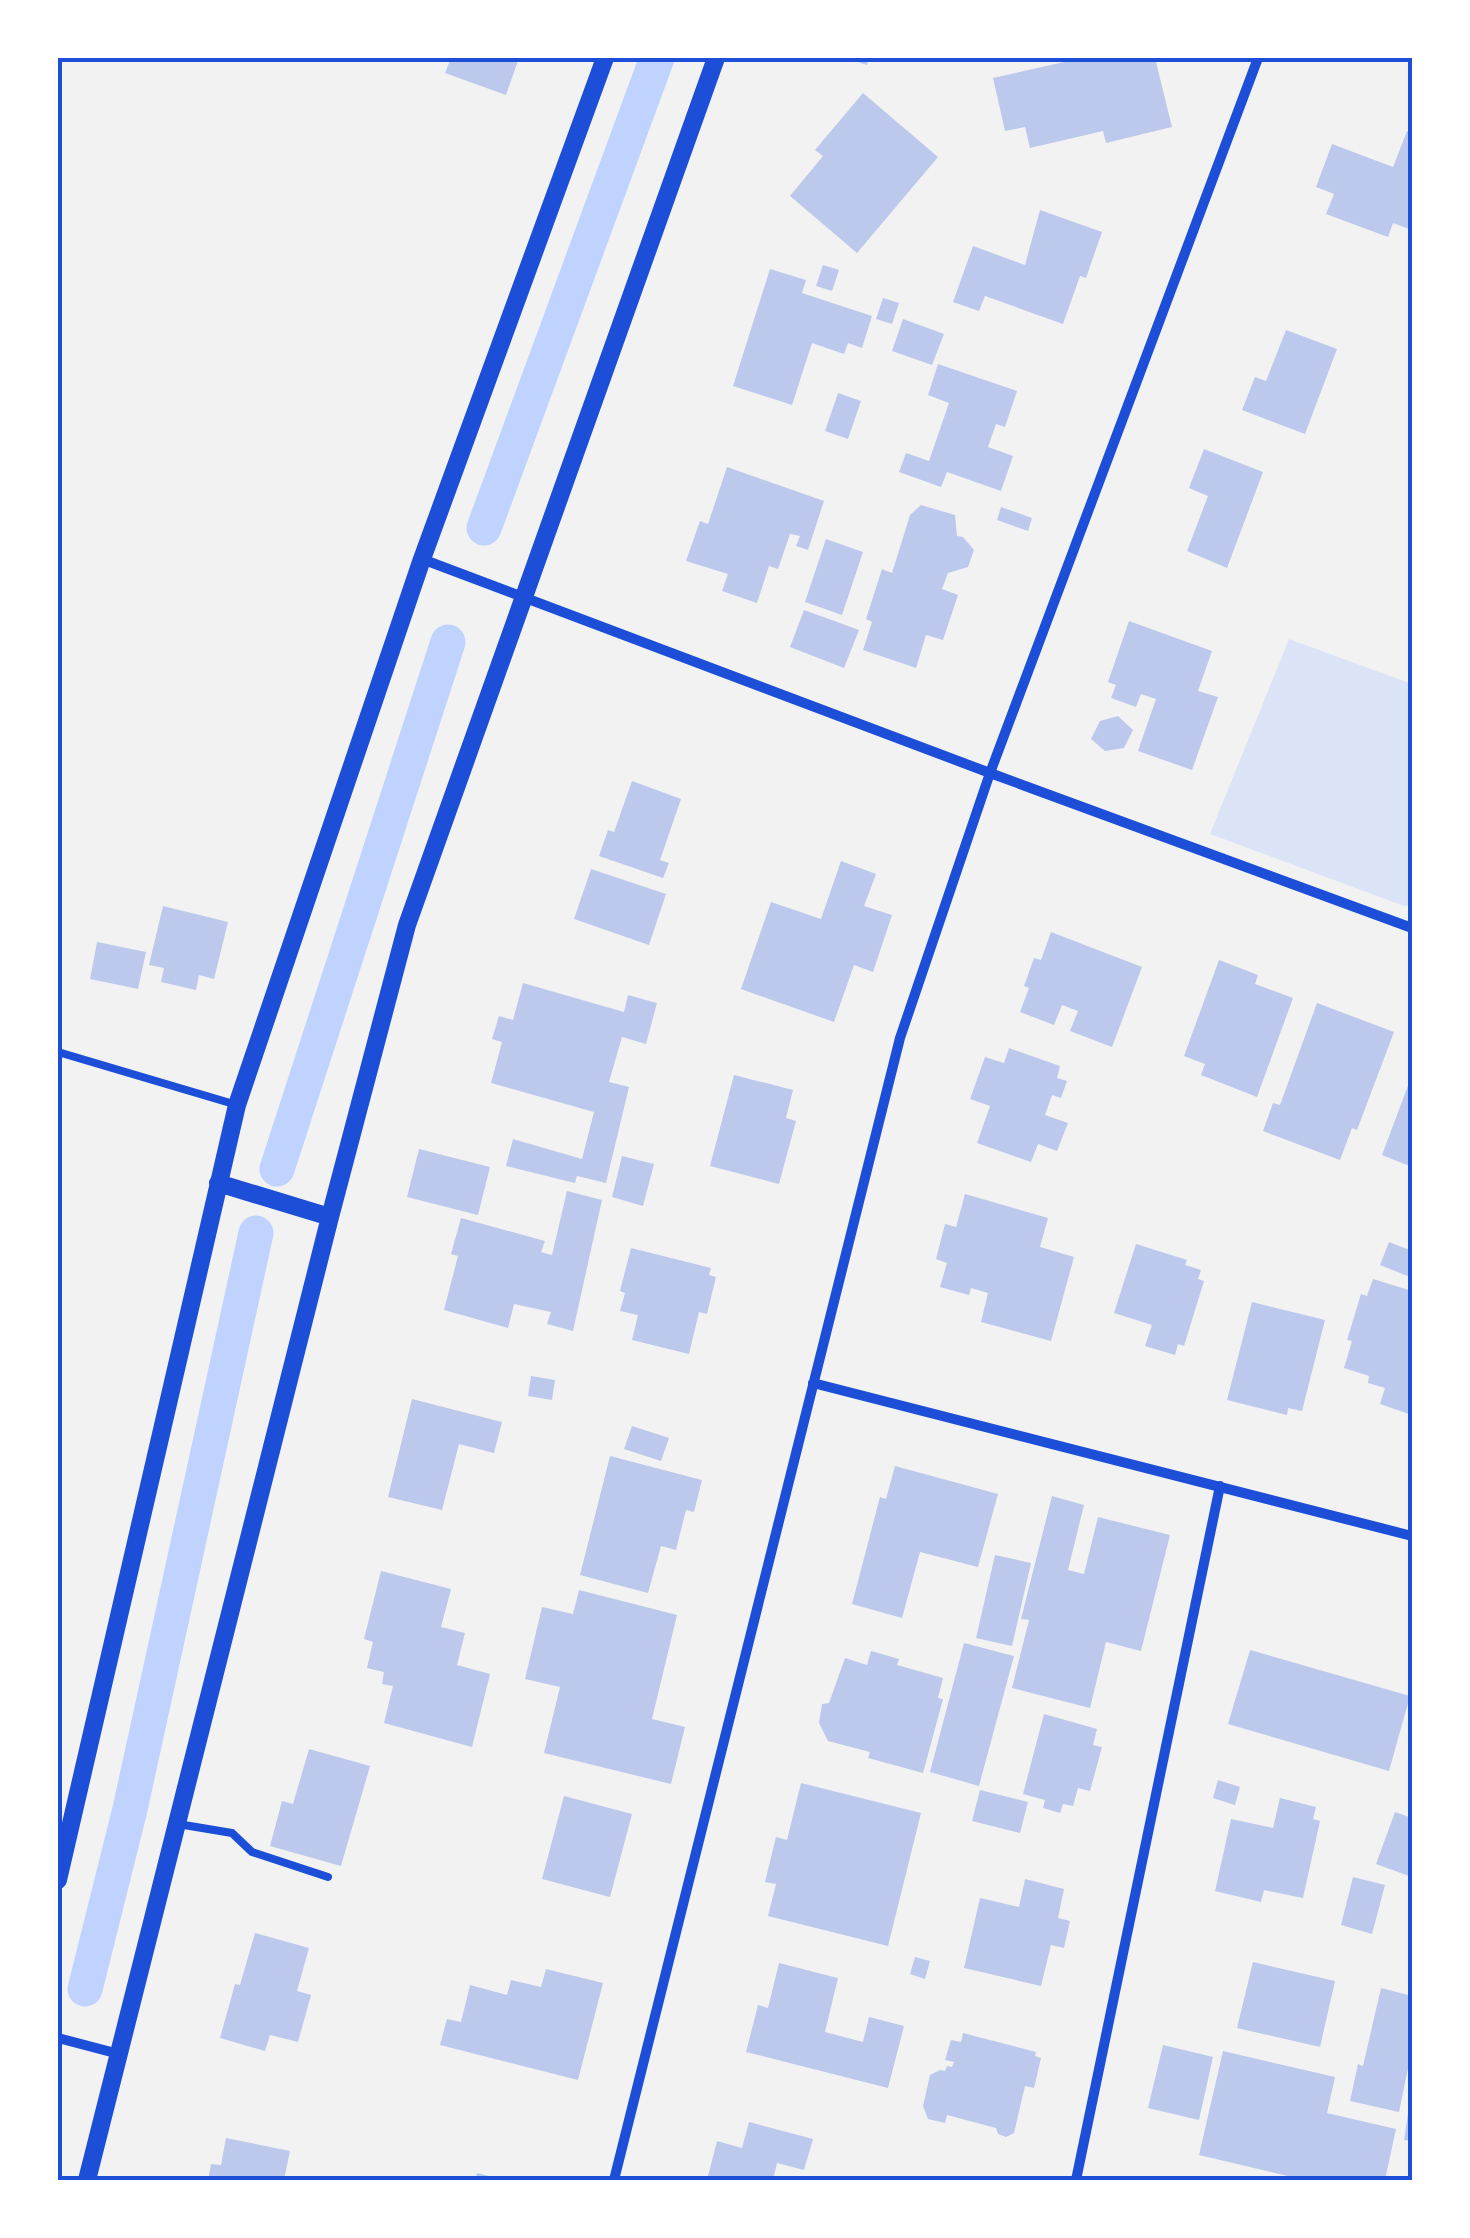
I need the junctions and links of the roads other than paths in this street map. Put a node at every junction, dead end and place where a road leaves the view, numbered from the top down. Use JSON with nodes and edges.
{"nodes":[{"id":1,"x":605,"y":58,"type":"edge"},
{"id":2,"x":716,"y":58,"type":"edge"},
{"id":3,"x":1258,"y":58,"type":"edge"},
{"id":4,"x":422,"y":559,"type":"junction"},
{"id":5,"x":523,"y":595,"type":"junction"},
{"id":6,"x":990,"y":773,"type":"junction"},
{"id":7,"x":1412,"y":928,"type":"edge"},
{"id":8,"x":58,"y":1052,"type":"edge"},
{"id":9,"x":237,"y":1105,"type":"junction"},
{"id":10,"x":218,"y":1183,"type":"junction"},
{"id":11,"x":330,"y":1218,"type":"junction"},
{"id":12,"x":813,"y":1383,"type":"junction"},
{"id":13,"x":1220,"y":1486,"type":"junction"},
{"id":14,"x":1412,"y":1536,"type":"edge"},
{"id":15,"x":178,"y":1824,"type":"junction"},
{"id":16,"x":328,"y":1878,"type":"dead end"},
{"id":17,"x":58,"y":1880,"type":"edge"},
{"id":18,"x":58,"y":2038,"type":"edge"},
{"id":19,"x":120,"y":2054,"type":"junction"},
{"id":20,"x":87,"y":2180,"type":"edge"},
{"id":21,"x":614,"y":2180,"type":"edge"},
{"id":22,"x":1076,"y":2180,"type":"edge"}],
"edges":[{"from":1,"to":4,"type":"street"},
{"from":2,"to":5,"type":"street"},
{"from":3,"to":6,"type":"street"},
{"from":4,"to":5,"type":"street"},
{"from":4,"to":9,"type":"street"},
{"from":5,"to":6,"type":"street"},
{"from":5,"to":11,"type":"street"},
{"from":6,"to":7,"type":"street"},
{"from":6,"to":12,"type":"street"},
{"from":8,"to":9,"type":"lane"},
{"from":9,"to":10,"type":"street"},
{"from":10,"to":11,"type":"street"},
{"from":10,"to":17,"type":"street"},
{"from":11,"to":15,"type":"street"},
{"from":12,"to":13,"type":"street"},
{"from":12,"to":21,"type":"street"},
{"from":13,"to":14,"type":"street"},
{"from":13,"to":22,"type":"street"},
{"from":15,"to":16,"type":"lane"},
{"from":15,"to":19,"type":"street"},
{"from":18,"to":19,"type":"street"},
{"from":19,"to":20,"type":"street"}]}
